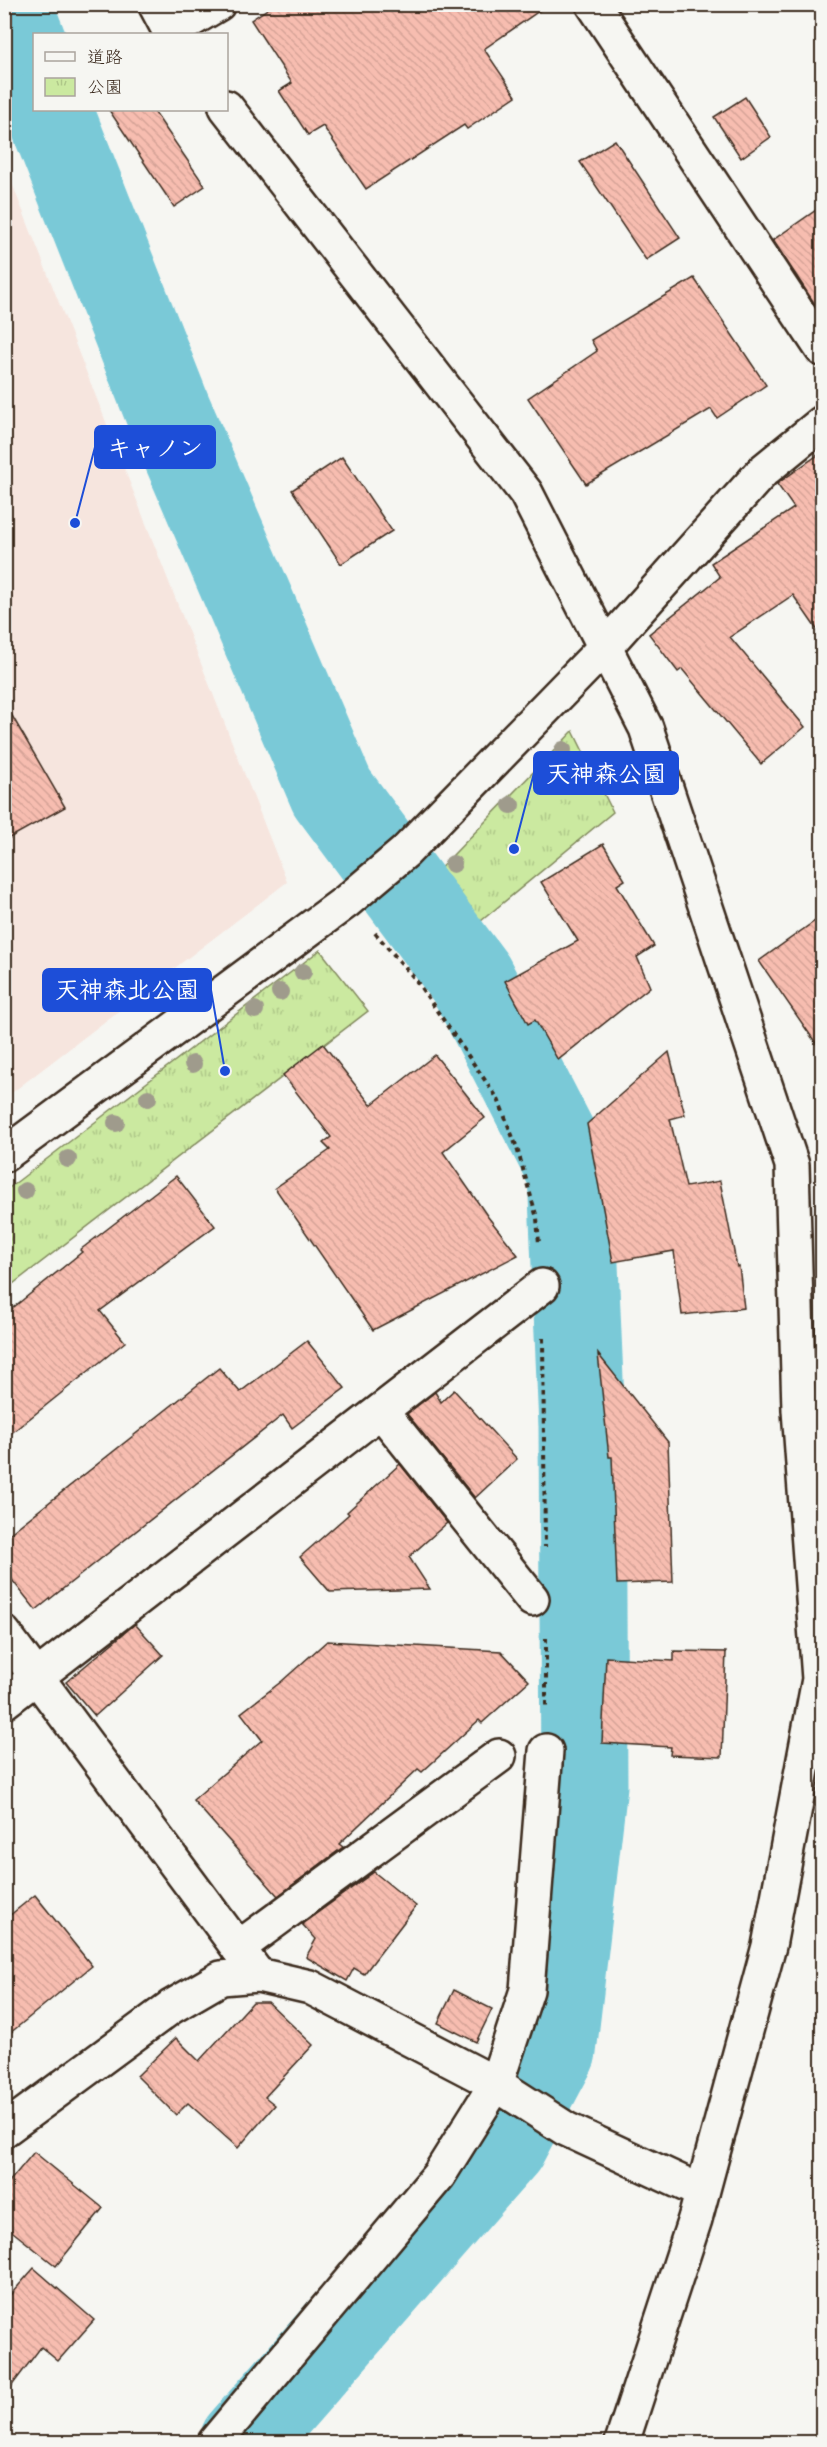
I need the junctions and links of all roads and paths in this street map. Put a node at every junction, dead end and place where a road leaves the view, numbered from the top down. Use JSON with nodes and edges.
{"nodes":[{"id":1,"x":218,"y":4,"type":"edge"},
{"id":2,"x":593,"y":4,"type":"edge"},
{"id":3,"x":165,"y":24,"type":"edge"},
{"id":4,"x":228,"y":110,"type":"edge"},
{"id":5,"x":822,"y":348,"type":"edge"},
{"id":6,"x":822,"y":423,"type":"edge"},
{"id":7,"x":604,"y":647,"type":"junction"},
{"id":8,"x":353,"y":896,"type":"junction"},
{"id":9,"x":4,"y":1155,"type":"edge"},
{"id":10,"x":542,"y":1286,"type":"junction"},
{"id":11,"x":381,"y":1411,"type":"junction"},
{"id":12,"x":545,"y":1552,"type":"dead end"},
{"id":13,"x":532,"y":1599,"type":"dead end"},
{"id":14,"x":4,"y":1633,"type":"edge"},
{"id":15,"x":546,"y":1634,"type":"dead end"},
{"id":16,"x":38,"y":1676,"type":"junction"},
{"id":17,"x":820,"y":1678,"type":"edge"},
{"id":18,"x":4,"y":1702,"type":"edge"},
{"id":19,"x":546,"y":1751,"type":"joint"},
{"id":20,"x":499,"y":1756,"type":"dead end"},
{"id":21,"x":238,"y":1948,"type":"junction"},
{"id":22,"x":258,"y":1975,"type":"junction"},
{"id":23,"x":496,"y":2084,"type":"junction"},
{"id":24,"x":4,"y":2130,"type":"edge"},
{"id":25,"x":702,"y":2192,"type":"junction"},
{"id":26,"x":215,"y":2442,"type":"edge"},
{"id":27,"x":622,"y":2442,"type":"edge"}],
"edges":[{"from":1,"to":3,"type":"street"},
{"from":2,"to":5,"type":"street"},
{"from":4,"to":7,"type":"street"},
{"from":6,"to":7,"type":"street"},
{"from":7,"to":8,"type":"street"},
{"from":7,"to":17,"type":"street"},
{"from":8,"to":9,"type":"street"},
{"from":8,"to":10,"type":"path"},
{"from":10,"to":11,"type":"street"},
{"from":10,"to":12,"type":"path"},
{"from":11,"to":13,"type":"street"},
{"from":11,"to":16,"type":"street"},
{"from":14,"to":16,"type":"street"},
{"from":15,"to":19,"type":"path"},
{"from":16,"to":18,"type":"street"},
{"from":16,"to":21,"type":"street"},
{"from":17,"to":25,"type":"street"},
{"from":19,"to":23,"type":"street"},
{"from":20,"to":21,"type":"street"},
{"from":21,"to":22,"type":"street"},
{"from":22,"to":23,"type":"street"},
{"from":22,"to":24,"type":"street"},
{"from":23,"to":25,"type":"street"},
{"from":23,"to":26,"type":"street"},
{"from":25,"to":27,"type":"street"}]}
